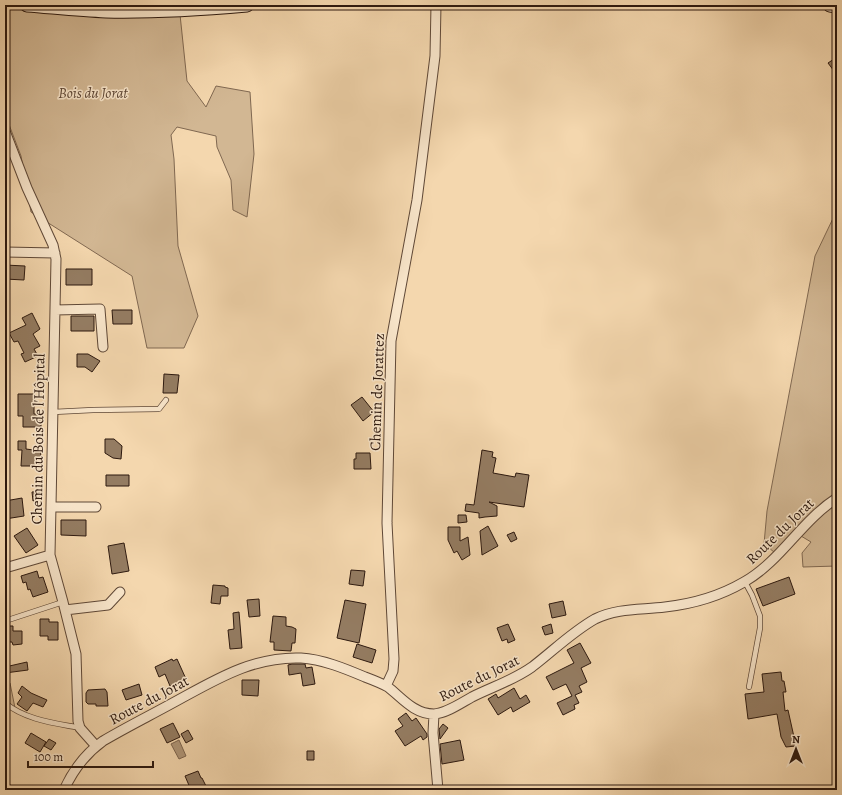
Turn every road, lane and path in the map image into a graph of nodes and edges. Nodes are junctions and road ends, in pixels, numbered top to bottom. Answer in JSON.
{"nodes":[{"id":1,"x":27,"y":5,"type":"edge"},
{"id":2,"x":248,"y":5,"type":"edge"},
{"id":3,"x":436,"y":5,"type":"edge"},
{"id":4,"x":830,"y":5,"type":"edge"},
{"id":5,"x":837,"y":6,"type":"edge"},
{"id":6,"x":5,"y":132,"type":"edge"},
{"id":7,"x":5,"y":252,"type":"edge"},
{"id":8,"x":55,"y":254,"type":"junction"},
{"id":9,"x":55,"y":310,"type":"junction"},
{"id":10,"x":103,"y":347,"type":"dead end"},
{"id":11,"x":166,"y":400,"type":"dead end"},
{"id":12,"x":53,"y":412,"type":"junction"},
{"id":13,"x":837,"y":498,"type":"edge"},
{"id":14,"x":50,"y":507,"type":"junction"},
{"id":15,"x":96,"y":507,"type":"dead end"},
{"id":16,"x":50,"y":555,"type":"junction"},
{"id":17,"x":5,"y":568,"type":"edge"},
{"id":18,"x":745,"y":582,"type":"junction"},
{"id":19,"x":120,"y":592,"type":"dead end"},
{"id":20,"x":64,"y":606,"type":"junction"},
{"id":21,"x":5,"y":620,"type":"edge"},
{"id":22,"x":386,"y":686,"type":"junction"},
{"id":23,"x":749,"y":687,"type":"dead end"},
{"id":24,"x":5,"y":703,"type":"edge"},
{"id":25,"x":434,"y":714,"type":"junction"},
{"id":26,"x":80,"y":728,"type":"junction"},
{"id":27,"x":96,"y":746,"type":"junction"},
{"id":28,"x":5,"y":786,"type":"edge"},
{"id":29,"x":7,"y":790,"type":"edge"},
{"id":30,"x":64,"y":790,"type":"edge"},
{"id":31,"x":438,"y":790,"type":"edge"}],
"edges":[{"from":1,"to":2,"type":"main road"},
{"from":3,"to":22,"type":"street","name":"Chemin de Jorattez"},
{"from":4,"to":5,"type":"main road"},
{"from":6,"to":8,"type":"street","name":"Chemin du Bois de l'Hôpital"},
{"from":7,"to":8,"type":"street"},
{"from":8,"to":9,"type":"street","name":"Chemin du Bois de l'Hôpital"},
{"from":9,"to":10,"type":"street"},
{"from":9,"to":12,"type":"street","name":"Chemin du Bois de l'Hôpital"},
{"from":11,"to":12,"type":"lane"},
{"from":12,"to":14,"type":"street","name":"Chemin du Bois de l'Hôpital"},
{"from":13,"to":18,"type":"street","name":"Route du Jorat"},
{"from":14,"to":15,"type":"street"},
{"from":14,"to":16,"type":"street","name":"Chemin du Bois de l'Hôpital"},
{"from":16,"to":17,"type":"street"},
{"from":16,"to":20,"type":"street","name":"Chemin du Bois de l'Hôpital"},
{"from":18,"to":23,"type":"lane"},
{"from":18,"to":25,"type":"street","name":"Route du Jorat"},
{"from":19,"to":20,"type":"street"},
{"from":20,"to":21,"type":"lane"},
{"from":20,"to":26,"type":"street","name":"Chemin du Bois de l'Hôpital"},
{"from":22,"to":25,"type":"street","name":"Route du Jorat"},
{"from":22,"to":27,"type":"street","name":"Route du Jorat"},
{"from":24,"to":26,"type":"lane"},
{"from":25,"to":31,"type":"street"},
{"from":26,"to":27,"type":"street"},
{"from":27,"to":30,"type":"street","name":"Route du Jorat"},
{"from":28,"to":29,"type":"street"}]}
